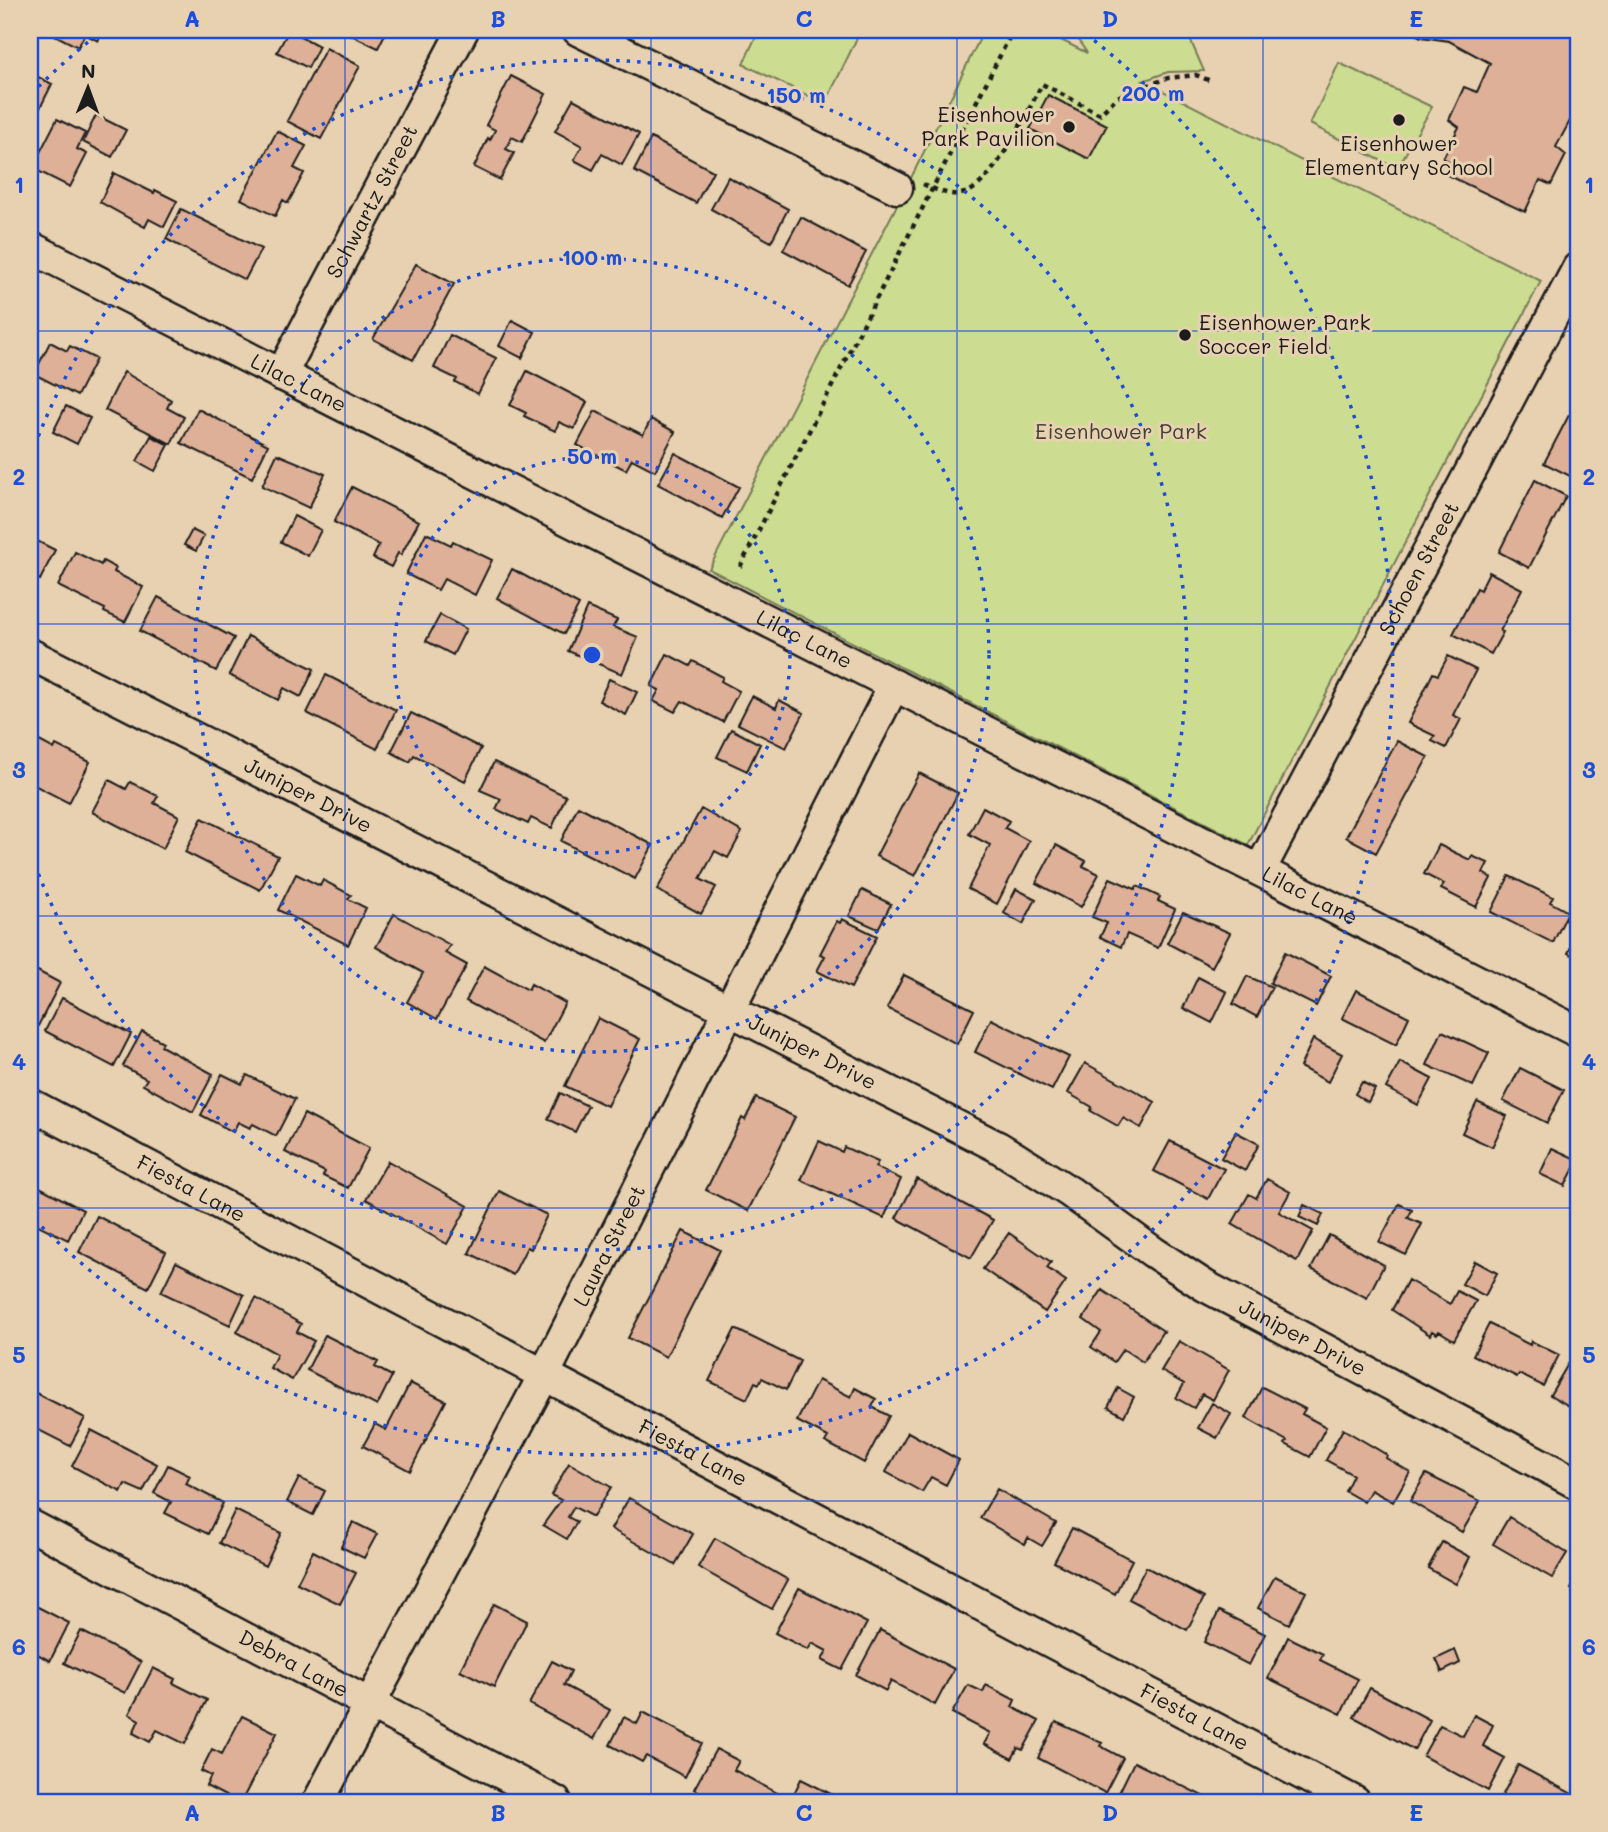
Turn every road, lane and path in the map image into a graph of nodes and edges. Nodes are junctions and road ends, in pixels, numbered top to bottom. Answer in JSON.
{"nodes":[{"id":1,"x":463,"y":30,"type":"edge"},
{"id":2,"x":578,"y":30,"type":"edge"},
{"id":3,"x":1013,"y":30,"type":"edge"},
{"id":4,"x":1213,"y":82,"type":"dead end"},
{"id":5,"x":897,"y":188,"type":"joint"},
{"id":6,"x":932,"y":188,"type":"junction"},
{"id":7,"x":30,"y":247,"type":"edge"},
{"id":8,"x":1578,"y":268,"type":"edge"},
{"id":9,"x":281,"y":375,"type":"junction"},
{"id":10,"x":740,"y":568,"type":"dead end"},
{"id":11,"x":30,"y":654,"type":"edge"},
{"id":12,"x":894,"y":685,"type":"junction"},
{"id":13,"x":1260,"y":870,"type":"junction"},
{"id":14,"x":730,"y":1009,"type":"junction"},
{"id":15,"x":1578,"y":1032,"type":"edge"},
{"id":16,"x":30,"y":1104,"type":"edge"},
{"id":17,"x":544,"y":1374,"type":"junction"},
{"id":18,"x":1578,"y":1484,"type":"edge"},
{"id":19,"x":30,"y":1525,"type":"edge"},
{"id":20,"x":370,"y":1704,"type":"junction"},
{"id":21,"x":318,"y":1802,"type":"edge"},
{"id":22,"x":555,"y":1802,"type":"edge"},
{"id":23,"x":1355,"y":1802,"type":"edge"}],
"edges":[{"from":1,"to":9,"type":"street","name":"Schwartz Street"},
{"from":2,"to":5,"type":"street"},
{"from":3,"to":6,"type":"path"},
{"from":4,"to":6,"type":"path"},
{"from":5,"to":6,"type":"path"},
{"from":6,"to":10,"type":"path"},
{"from":7,"to":9,"type":"street","name":"Lilac Lane"},
{"from":8,"to":13,"type":"street","name":"Schoen Street"},
{"from":9,"to":12,"type":"street","name":"Lilac Lane"},
{"from":11,"to":14,"type":"street","name":"Juniper Drive"},
{"from":12,"to":13,"type":"street","name":"Lilac Lane"},
{"from":12,"to":14,"type":"street","name":"Laura Street"},
{"from":13,"to":15,"type":"street","name":"Lilac Lane"},
{"from":14,"to":17,"type":"street","name":"Laura Street"},
{"from":14,"to":18,"type":"street","name":"Juniper Drive"},
{"from":16,"to":17,"type":"street","name":"Fiesta Lane"},
{"from":17,"to":20,"type":"street","name":"Laura Street"},
{"from":17,"to":23,"type":"street","name":"Fiesta Lane"},
{"from":19,"to":20,"type":"street","name":"Debra Lane"},
{"from":20,"to":21,"type":"street","name":"Laura Street"},
{"from":20,"to":22,"type":"street","name":"Debra Lane"}]}
